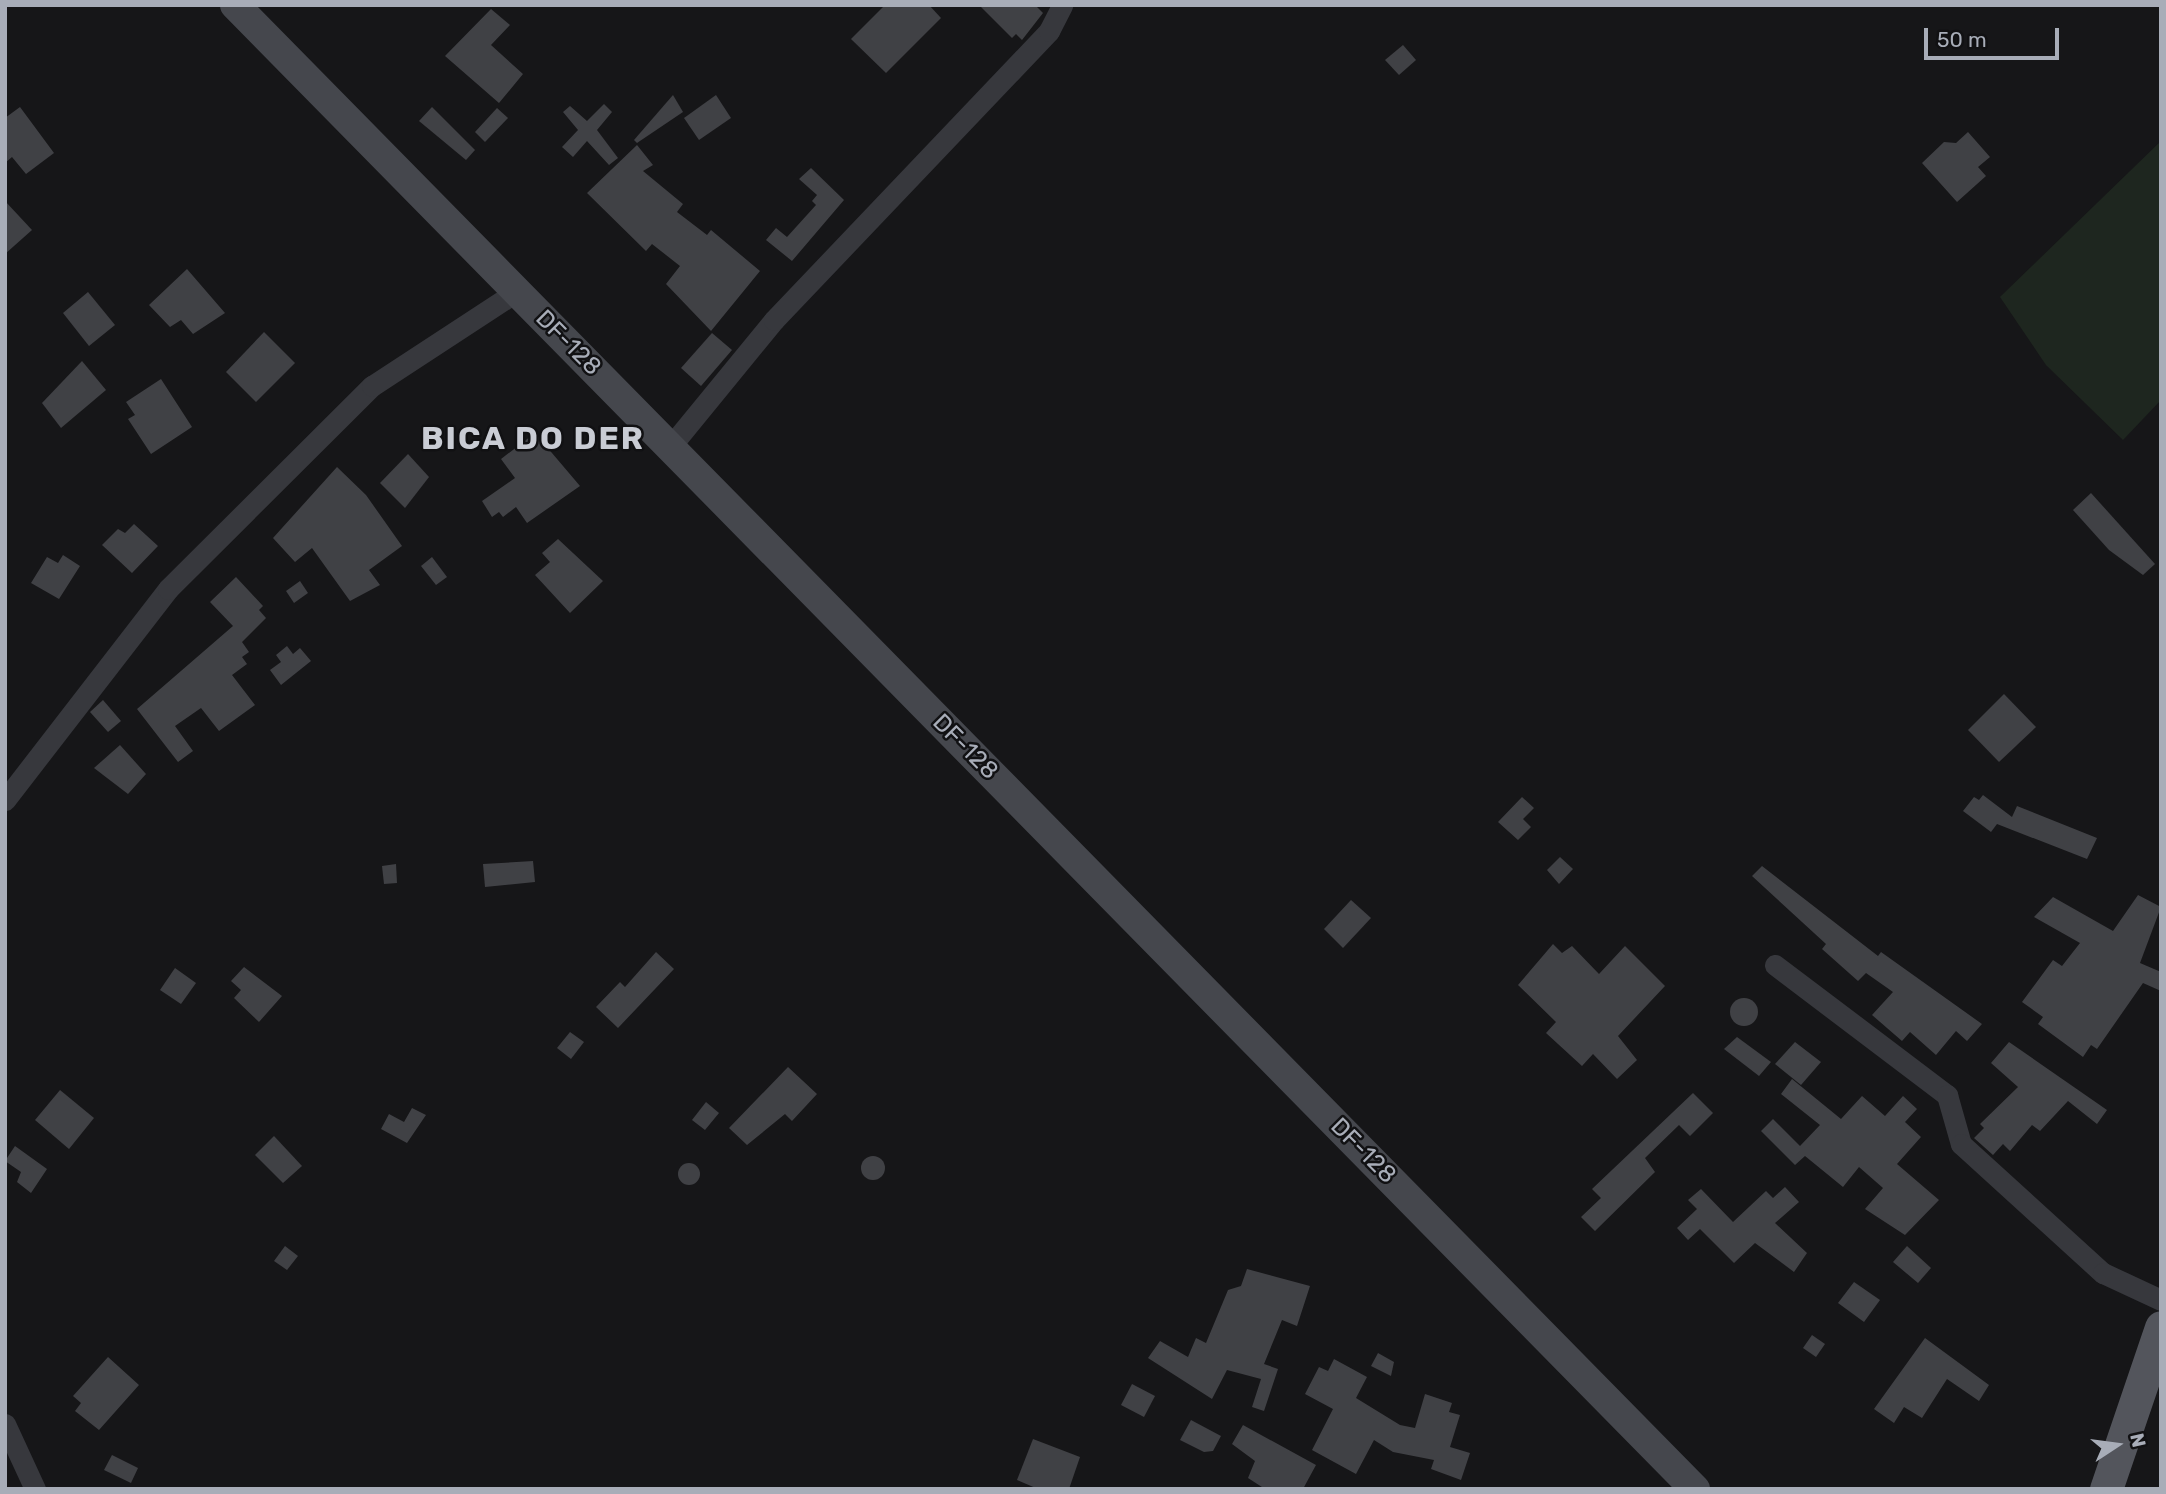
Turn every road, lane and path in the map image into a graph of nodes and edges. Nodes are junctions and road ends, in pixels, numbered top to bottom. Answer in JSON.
{"nodes":[{"id":1,"x":235,"y":5,"type":"edge"},
{"id":2,"x":1062,"y":5,"type":"edge"},
{"id":3,"x":517,"y":291,"type":"junction"},
{"id":4,"x":670,"y":447,"type":"junction"},
{"id":5,"x":5,"y":800,"type":"edge"},
{"id":6,"x":1774,"y":965,"type":"dead end"},
{"id":7,"x":2161,"y":1300,"type":"edge"},
{"id":8,"x":2161,"y":1327,"type":"edge"},
{"id":9,"x":5,"y":1424,"type":"edge"},
{"id":10,"x":35,"y":1489,"type":"edge"},
{"id":11,"x":1695,"y":1489,"type":"edge"},
{"id":12,"x":2106,"y":1489,"type":"edge"}],
"edges":[{"from":1,"to":3,"type":"street","name":"DF-128","number":"DF-128"},
{"from":2,"to":4,"type":"street"},
{"from":3,"to":4,"type":"street","name":"DF-128","number":"DF-128"},
{"from":3,"to":5,"type":"street"},
{"from":4,"to":11,"type":"street","name":"DF-128","number":"DF-128"},
{"from":6,"to":7,"type":"street"},
{"from":8,"to":12,"type":"main road"},
{"from":9,"to":10,"type":"street"}]}
